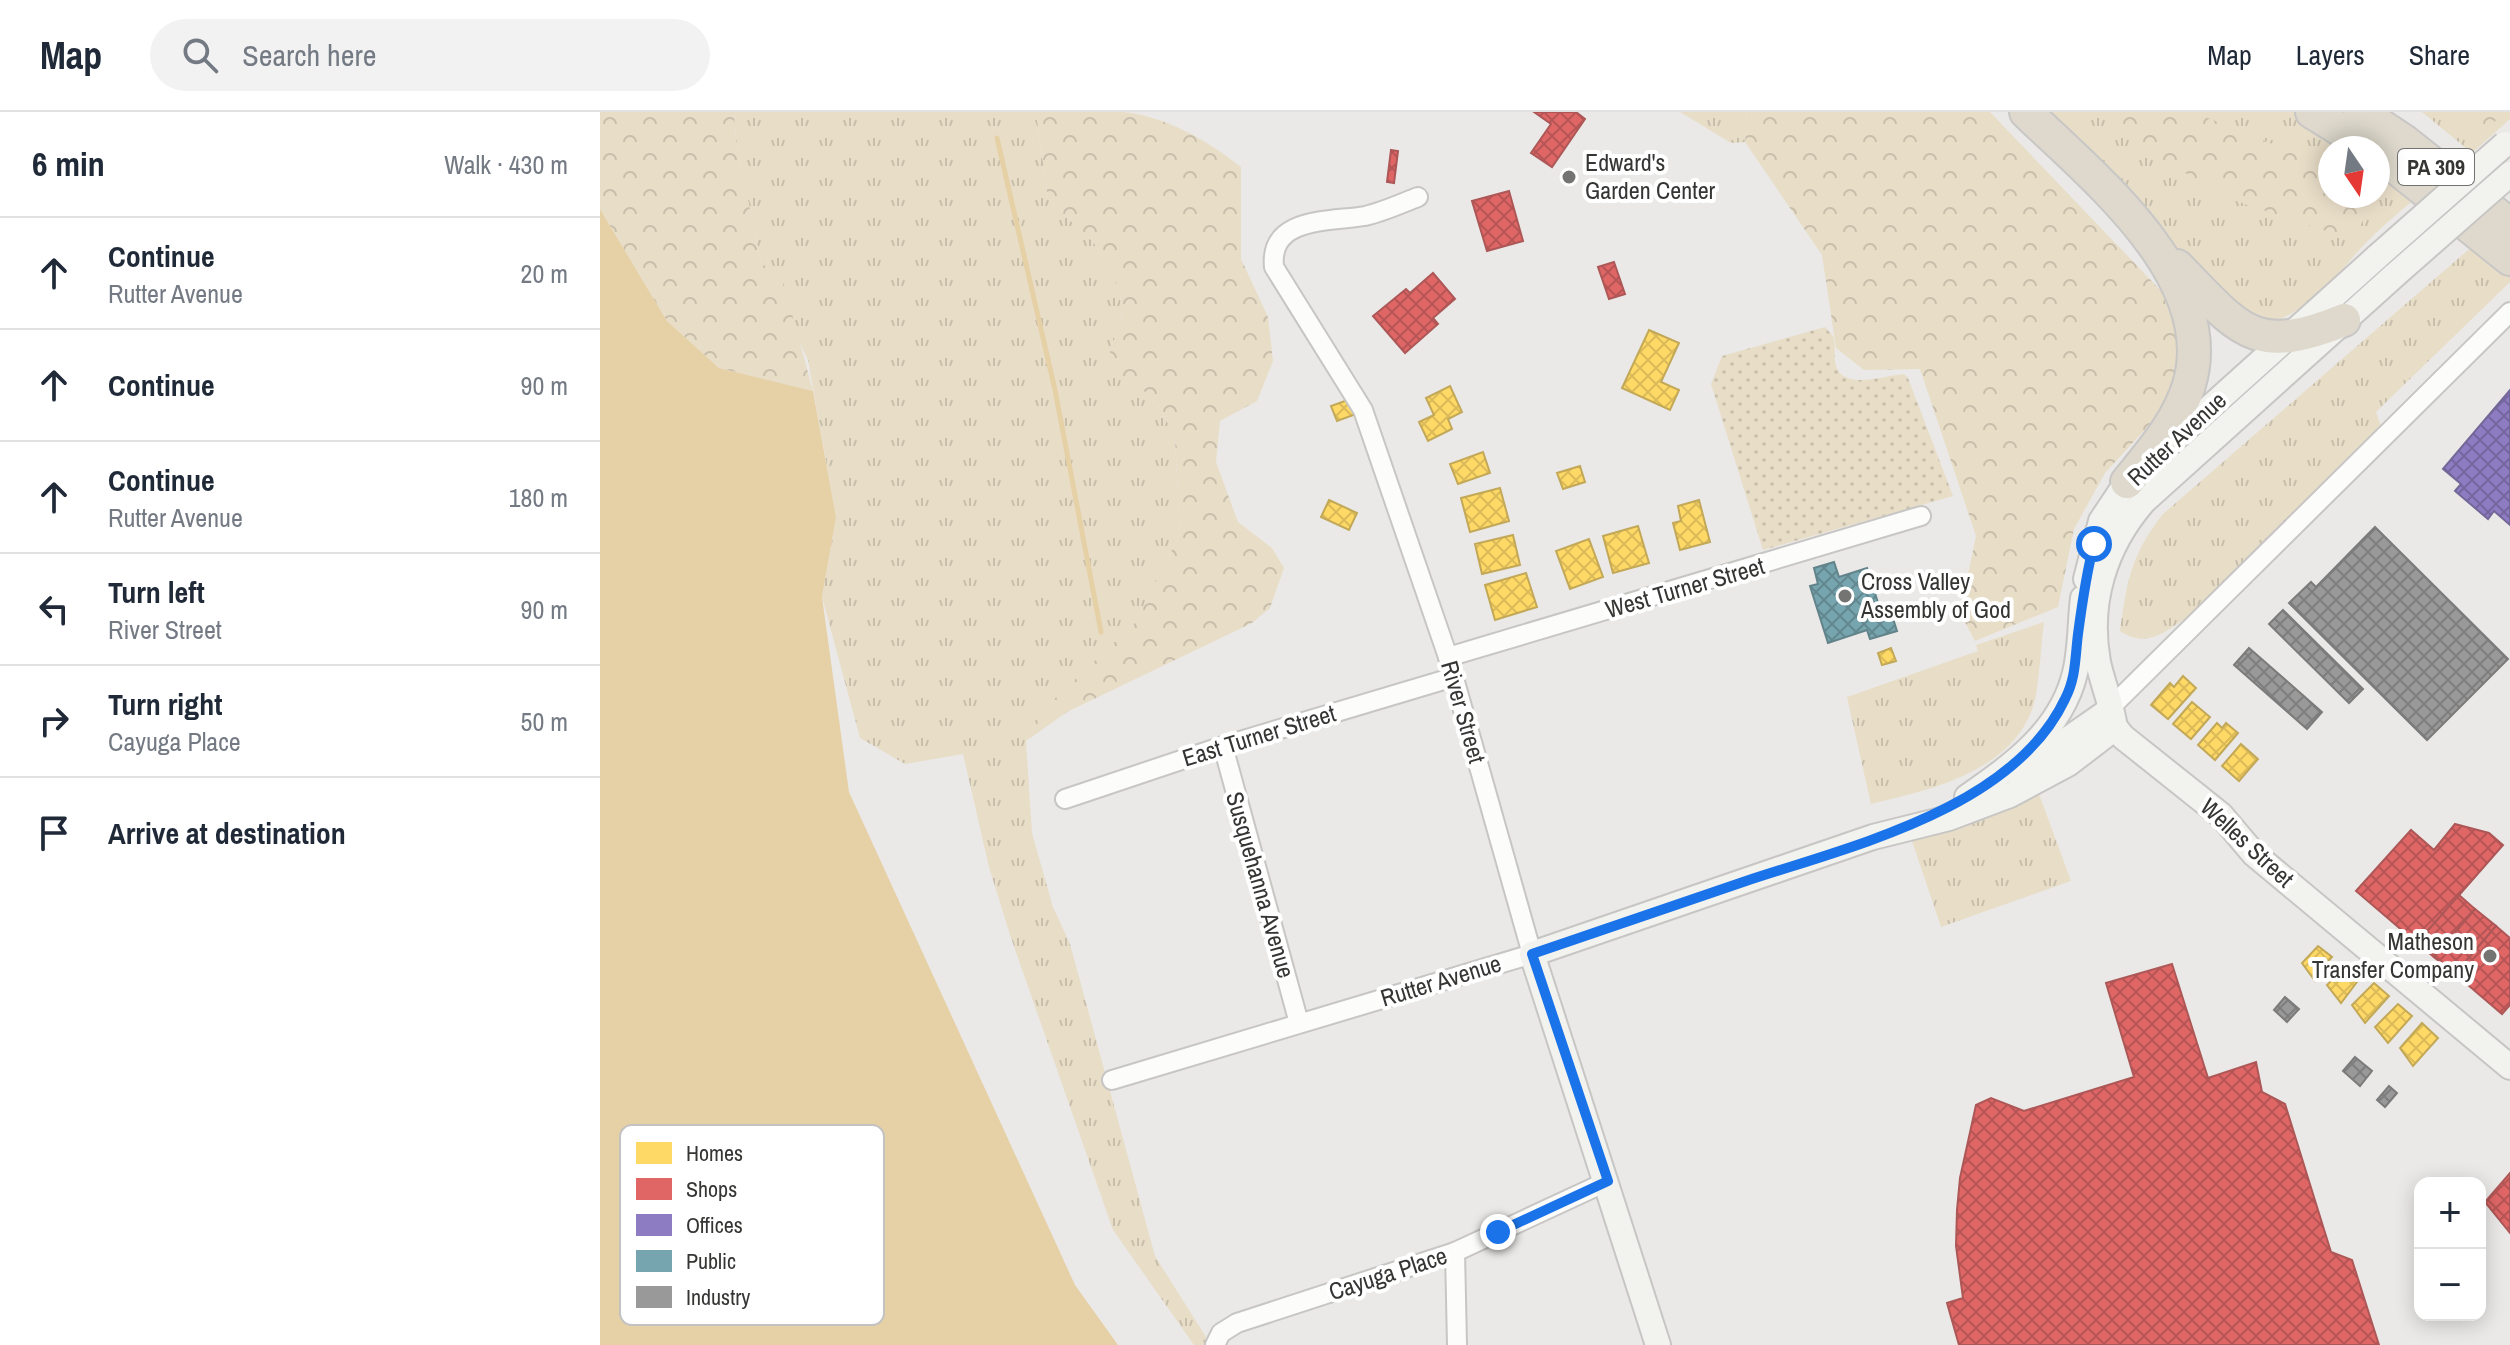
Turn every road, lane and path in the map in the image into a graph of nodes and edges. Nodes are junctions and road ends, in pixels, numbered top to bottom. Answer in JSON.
{"nodes":[{"id":1,"x":2026,"y":112,"type":"edge"},
{"id":2,"x":2312,"y":112,"type":"edge"},
{"id":3,"x":2360,"y":112,"type":"edge"},
{"id":4,"x":2351,"y":136,"type":"edge"},
{"id":5,"x":2508,"y":142,"type":"edge"},
{"id":6,"x":2390,"y":163,"type":"edge"},
{"id":7,"x":2510,"y":174,"type":"edge"},
{"id":8,"x":1418,"y":197,"type":"dead end"},
{"id":9,"x":2510,"y":225,"type":"edge"},
{"id":10,"x":2155,"y":244,"type":"junction"},
{"id":11,"x":2510,"y":259,"type":"edge"},
{"id":12,"x":2510,"y":312,"type":"edge"},
{"id":13,"x":2344,"y":320,"type":"junction"},
{"id":14,"x":2290,"y":337,"type":"junction"},
{"id":15,"x":2127,"y":482,"type":"junction"},
{"id":16,"x":1921,"y":516,"type":"dead end"},
{"id":17,"x":2084,"y":596,"type":"junction"},
{"id":18,"x":1448,"y":657,"type":"junction"},
{"id":19,"x":1454,"y":677,"type":"junction"},
{"id":20,"x":2116,"y":722,"type":"junction"},
{"id":21,"x":1223,"y":746,"type":"junction"},
{"id":22,"x":1967,"y":797,"type":"junction"},
{"id":23,"x":1065,"y":799,"type":"dead end"},
{"id":24,"x":1903,"y":828,"type":"junction"},
{"id":25,"x":1532,"y":954,"type":"junction"},
{"id":26,"x":1299,"y":1023,"type":"junction"},
{"id":27,"x":2510,"y":1067,"type":"edge"},
{"id":28,"x":1112,"y":1080,"type":"dead end"},
{"id":29,"x":1608,"y":1181,"type":"junction"},
{"id":30,"x":1455,"y":1252,"type":"junction"},
{"id":31,"x":1215,"y":1345,"type":"edge"},
{"id":32,"x":1457,"y":1345,"type":"edge"},
{"id":33,"x":1658,"y":1345,"type":"edge"}],
"edges":[{"from":1,"to":10,"type":"highway"},
{"from":2,"to":4,"type":"highway","number":"PA 309"},
{"from":3,"to":9,"type":"highway","number":"PA 309"},
{"from":5,"to":14,"type":"main road","name":"Rutter Avenue","bridge":true},
{"from":6,"to":11,"type":"highway","number":"PA 309"},
{"from":7,"to":13,"type":"main road","name":"Rutter Avenue","bridge":true},
{"from":8,"to":18,"type":"street","name":"River Street"},
{"from":10,"to":14,"type":"highway"},
{"from":10,"to":15,"type":"highway"},
{"from":12,"to":20,"type":"street","name":"Rutter Avenue"},
{"from":13,"to":14,"type":"highway"},
{"from":13,"to":20,"type":"main road","name":"Rutter Avenue"},
{"from":14,"to":15,"type":"main road","name":"Rutter Avenue"},
{"from":15,"to":17,"type":"main road","name":"Rutter Avenue"},
{"from":16,"to":18,"type":"street","name":"West Turner Street"},
{"from":17,"to":20,"type":"main road","name":"Rutter Avenue"},
{"from":17,"to":22,"type":"main road"},
{"from":18,"to":19,"type":"street","name":"River Street"},
{"from":19,"to":21,"type":"street","name":"East Turner Street"},
{"from":19,"to":25,"type":"street","name":"River Street"},
{"from":20,"to":22,"type":"main road","name":"Rutter Avenue"},
{"from":20,"to":24,"type":"main road","name":"Rutter Avenue"},
{"from":20,"to":27,"type":"main road","name":"Welles Street"},
{"from":21,"to":23,"type":"street","name":"East Turner Street"},
{"from":21,"to":26,"type":"street","name":"Susquehanna Avenue"},
{"from":22,"to":24,"type":"main road","name":"Rutter Avenue"},
{"from":24,"to":25,"type":"main road","name":"Rutter Avenue"},
{"from":25,"to":26,"type":"street","name":"Rutter Avenue"},
{"from":25,"to":29,"type":"main road","name":"River Street"},
{"from":26,"to":28,"type":"street","name":"Rutter Avenue"},
{"from":29,"to":30,"type":"street","name":"Cayuga Place"},
{"from":29,"to":33,"type":"main road","name":"River Street"},
{"from":30,"to":31,"type":"street","name":"Cayuga Place"},
{"from":30,"to":32,"type":"street"}]}
